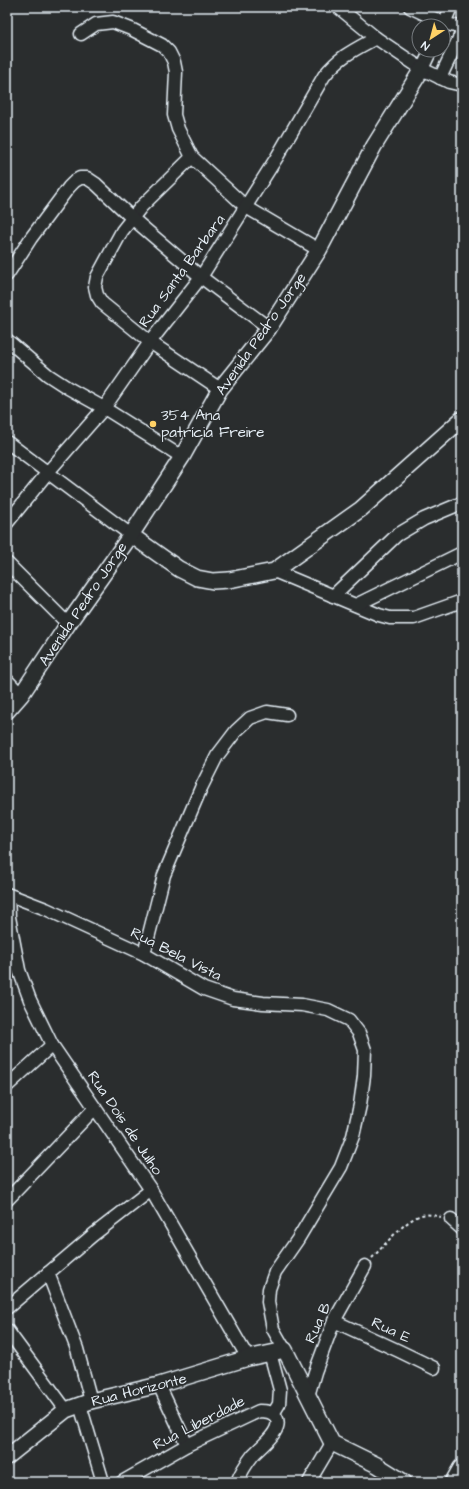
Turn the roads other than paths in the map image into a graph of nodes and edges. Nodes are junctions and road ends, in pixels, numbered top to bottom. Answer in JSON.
{"nodes":[{"id":1,"x":338,"y":7,"type":"edge"},
{"id":2,"x":410,"y":7,"type":"edge"},
{"id":3,"x":451,"y":7,"type":"edge"},
{"id":4,"x":432,"y":18,"type":"edge"},
{"id":5,"x":446,"y":18,"type":"edge"},
{"id":6,"x":451,"y":26,"type":"edge"},
{"id":7,"x":462,"y":28,"type":"edge"},
{"id":8,"x":462,"y":32,"type":"edge"},
{"id":9,"x":81,"y":34,"type":"dead end"},
{"id":10,"x":376,"y":38,"type":"junction"},
{"id":11,"x":427,"y":58,"type":"edge"},
{"id":12,"x":422,"y":69,"type":"junction"},
{"id":13,"x":440,"y":78,"type":"junction"},
{"id":14,"x":461,"y":84,"type":"edge"},
{"id":15,"x":192,"y":157,"type":"junction"},
{"id":16,"x":246,"y":207,"type":"junction"},
{"id":17,"x":132,"y":218,"type":"junction"},
{"id":18,"x":319,"y":250,"type":"junction"},
{"id":19,"x":7,"y":275,"type":"edge"},
{"id":20,"x":200,"y":278,"type":"junction"},
{"id":21,"x":268,"y":328,"type":"junction"},
{"id":22,"x":7,"y":340,"type":"edge"},
{"id":23,"x":150,"y":342,"type":"junction"},
{"id":24,"x":220,"y":389,"type":"junction"},
{"id":25,"x":104,"y":408,"type":"junction"},
{"id":26,"x":462,"y":419,"type":"edge"},
{"id":27,"x":7,"y":442,"type":"edge"},
{"id":28,"x":182,"y":457,"type":"junction"},
{"id":29,"x":48,"y":472,"type":"junction"},
{"id":30,"x":462,"y":503,"type":"edge"},
{"id":31,"x":7,"y":523,"type":"edge"},
{"id":32,"x":131,"y":535,"type":"junction"},
{"id":33,"x":462,"y":553,"type":"edge"},
{"id":34,"x":7,"y":563,"type":"edge"},
{"id":35,"x":274,"y":572,"type":"junction"},
{"id":36,"x":333,"y":596,"type":"junction"},
{"id":37,"x":462,"y":600,"type":"edge"},
{"id":38,"x":356,"y":605,"type":"junction"},
{"id":39,"x":68,"y":624,"type":"junction"},
{"id":40,"x":7,"y":680,"type":"edge"},
{"id":41,"x":22,"y":695,"type":"junction"},
{"id":42,"x":7,"y":711,"type":"edge"},
{"id":43,"x":287,"y":715,"type":"dead end"},
{"id":44,"x":8,"y":895,"type":"edge"},
{"id":45,"x":144,"y":954,"type":"junction"},
{"id":46,"x":52,"y":1045,"type":"junction"},
{"id":47,"x":7,"y":1086,"type":"edge"},
{"id":48,"x":95,"y":1108,"type":"junction"},
{"id":49,"x":151,"y":1190,"type":"junction"},
{"id":50,"x":7,"y":1200,"type":"edge"},
{"id":51,"x":451,"y":1219,"type":"road end"},
{"id":52,"x":462,"y":1229,"type":"edge"},
{"id":53,"x":365,"y":1266,"type":"road end"},
{"id":54,"x":48,"y":1273,"type":"junction"},
{"id":55,"x":7,"y":1308,"type":"edge"},
{"id":56,"x":334,"y":1322,"type":"junction"},
{"id":57,"x":7,"y":1330,"type":"edge"},
{"id":58,"x":285,"y":1350,"type":"junction"},
{"id":59,"x":270,"y":1353,"type":"junction"},
{"id":60,"x":248,"y":1358,"type":"junction"},
{"id":61,"x":434,"y":1368,"type":"dead end"},
{"id":62,"x":159,"y":1385,"type":"junction"},
{"id":63,"x":308,"y":1396,"type":"junction"},
{"id":64,"x":86,"y":1403,"type":"junction"},
{"id":65,"x":66,"y":1410,"type":"junction"},
{"id":66,"x":273,"y":1414,"type":"junction"},
{"id":67,"x":332,"y":1443,"type":"junction"},
{"id":68,"x":187,"y":1445,"type":"junction"},
{"id":69,"x":7,"y":1457,"type":"edge"},
{"id":70,"x":462,"y":1468,"type":"edge"},
{"id":71,"x":103,"y":1482,"type":"edge"},
{"id":72,"x":122,"y":1482,"type":"edge"},
{"id":73,"x":237,"y":1482,"type":"edge"},
{"id":74,"x":309,"y":1482,"type":"edge"},
{"id":75,"x":404,"y":1482,"type":"edge"},
{"id":76,"x":454,"y":1482,"type":"edge"}],
"edges":[{"from":1,"to":10,"type":"street"},
{"from":2,"to":4,"type":"street"},
{"from":3,"to":5,"type":"street"},
{"from":6,"to":7,"type":"street"},
{"from":8,"to":13,"type":"street"},
{"from":9,"to":15,"type":"street"},
{"from":10,"to":12,"type":"street"},
{"from":10,"to":16,"type":"street","name":"Rua Santa Barbara"},
{"from":11,"to":12,"type":"street"},
{"from":12,"to":13,"type":"street"},
{"from":12,"to":18,"type":"street","name":"Avenida Pedro Jorge"},
{"from":13,"to":14,"type":"street"},
{"from":15,"to":16,"type":"street"},
{"from":15,"to":17,"type":"street"},
{"from":16,"to":18,"type":"street"},
{"from":16,"to":20,"type":"street","name":"Rua Santa Barbara"},
{"from":17,"to":19,"type":"street"},
{"from":17,"to":20,"type":"street"},
{"from":17,"to":23,"type":"street"},
{"from":18,"to":21,"type":"street","name":"Avenida Pedro Jorge"},
{"from":20,"to":21,"type":"street"},
{"from":20,"to":23,"type":"street","name":"Rua Santa Barbara"},
{"from":21,"to":24,"type":"street","name":"Avenida Pedro Jorge"},
{"from":22,"to":25,"type":"street"},
{"from":23,"to":24,"type":"street"},
{"from":23,"to":25,"type":"street","name":"Rua Santa Barbara"},
{"from":24,"to":28,"type":"street","name":"Avenida Pedro Jorge"},
{"from":25,"to":28,"type":"street"},
{"from":25,"to":29,"type":"street","name":"Rua Santa Barbara"},
{"from":26,"to":35,"type":"street"},
{"from":27,"to":29,"type":"street"},
{"from":28,"to":32,"type":"street","name":"Avenida Pedro Jorge"},
{"from":29,"to":31,"type":"street","name":"Rua Santa Barbara"},
{"from":29,"to":32,"type":"street"},
{"from":30,"to":36,"type":"street"},
{"from":32,"to":35,"type":"street"},
{"from":32,"to":39,"type":"street","name":"Avenida Pedro Jorge"},
{"from":33,"to":38,"type":"street"},
{"from":34,"to":39,"type":"street"},
{"from":35,"to":36,"type":"street"},
{"from":36,"to":38,"type":"street"},
{"from":37,"to":38,"type":"street"},
{"from":39,"to":41,"type":"street","name":"Avenida Pedro Jorge"},
{"from":40,"to":41,"type":"street"},
{"from":41,"to":42,"type":"street","name":"Avenida Pedro Jorge"},
{"from":43,"to":45,"type":"street"},
{"from":44,"to":45,"type":"street","name":"Rua Bela Vista"},
{"from":44,"to":46,"type":"street","name":"Rua Dois de Julho"},
{"from":45,"to":58,"type":"street","name":"Rua Bela Vista"},
{"from":46,"to":47,"type":"street"},
{"from":46,"to":48,"type":"street","name":"Rua Dois de Julho"},
{"from":48,"to":49,"type":"street","name":"Rua Dois de Julho"},
{"from":48,"to":50,"type":"street"},
{"from":49,"to":54,"type":"street"},
{"from":49,"to":60,"type":"street","name":"Rua Dois de Julho"},
{"from":51,"to":52,"type":"street"},
{"from":53,"to":56,"type":"street","name":"Rua B"},
{"from":54,"to":55,"type":"street"},
{"from":54,"to":64,"type":"street"},
{"from":56,"to":61,"type":"street","name":"Rua E"},
{"from":56,"to":63,"type":"street","name":"Rua B"},
{"from":57,"to":65,"type":"street"},
{"from":58,"to":59,"type":"street","name":"Rua Horizonte"},
{"from":58,"to":63,"type":"street"},
{"from":59,"to":60,"type":"street","name":"Rua Horizonte"},
{"from":59,"to":66,"type":"street"},
{"from":60,"to":62,"type":"street","name":"Rua Horizonte"},
{"from":62,"to":64,"type":"street","name":"Rua Horizonte"},
{"from":62,"to":68,"type":"street"},
{"from":63,"to":67,"type":"street"},
{"from":64,"to":65,"type":"street","name":"Rua Horizonte"},
{"from":64,"to":71,"type":"street"},
{"from":65,"to":69,"type":"street","name":"Rua Horizonte"},
{"from":66,"to":68,"type":"street","name":"Rua Liberdade"},
{"from":66,"to":73,"type":"street"},
{"from":67,"to":74,"type":"street"},
{"from":67,"to":75,"type":"street"},
{"from":68,"to":72,"type":"street","name":"Rua Liberdade"},
{"from":70,"to":76,"type":"main road"}]}
